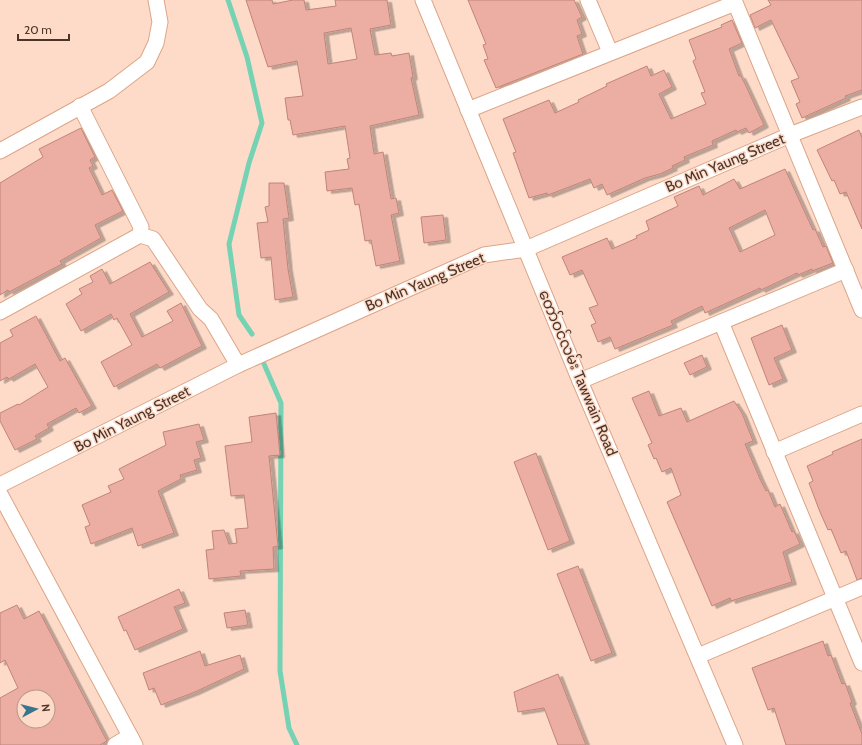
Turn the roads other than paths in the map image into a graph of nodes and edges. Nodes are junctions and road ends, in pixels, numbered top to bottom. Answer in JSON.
{"nodes":[{"id":1,"x":156,"y":0,"type":"edge"},
{"id":2,"x":423,"y":0,"type":"edge"},
{"id":3,"x":588,"y":0,"type":"edge"},
{"id":4,"x":734,"y":1,"type":"edge"},
{"id":5,"x":610,"y":52,"type":"junction"},
{"id":6,"x":80,"y":106,"type":"junction"},
{"id":7,"x":862,"y":107,"type":"edge"},
{"id":8,"x":468,"y":110,"type":"junction"},
{"id":9,"x":790,"y":135,"type":"junction"},
{"id":10,"x":0,"y":150,"type":"edge"},
{"id":11,"x":140,"y":235,"type":"junction"},
{"id":12,"x":526,"y":249,"type":"junction"},
{"id":13,"x":846,"y":270,"type":"junction"},
{"id":14,"x":862,"y":310,"type":"edge"},
{"id":15,"x":0,"y":312,"type":"edge"},
{"id":16,"x":721,"y":322,"type":"junction"},
{"id":17,"x":238,"y":365,"type":"junction"},
{"id":18,"x":580,"y":381,"type":"junction"},
{"id":19,"x":862,"y":414,"type":"edge"},
{"id":20,"x":774,"y":452,"type":"junction"},
{"id":21,"x":0,"y":485,"type":"edge"},
{"id":22,"x":0,"y":494,"type":"edge"},
{"id":23,"x":862,"y":587,"type":"edge"},
{"id":24,"x":836,"y":598,"type":"junction"},
{"id":25,"x":698,"y":656,"type":"junction"},
{"id":26,"x":862,"y":663,"type":"edge"},
{"id":27,"x":132,"y":741,"type":"edge"},
{"id":28,"x":115,"y":745,"type":"edge"},
{"id":29,"x":735,"y":745,"type":"edge"}],
"edges":[{"from":1,"to":6,"type":"street"},
{"from":2,"to":8,"type":"street","name":"တော်ဝင်လမ်း Tawwain Road"},
{"from":3,"to":5,"type":"street"},
{"from":4,"to":5,"type":"street"},
{"from":4,"to":9,"type":"street"},
{"from":5,"to":8,"type":"street"},
{"from":6,"to":10,"type":"street"},
{"from":6,"to":11,"type":"street"},
{"from":7,"to":9,"type":"street","name":"Bo Min Yaung Street"},
{"from":8,"to":12,"type":"street","name":"တော်ဝင်လမ်း Tawwain Road"},
{"from":9,"to":12,"type":"street","name":"Bo Min Yaung Street"},
{"from":9,"to":13,"type":"street"},
{"from":11,"to":15,"type":"street"},
{"from":11,"to":17,"type":"street"},
{"from":12,"to":17,"type":"street","name":"Bo Min Yaung Street"},
{"from":12,"to":18,"type":"street","name":"တော်ဝင်လမ်း Tawwain Road"},
{"from":13,"to":14,"type":"street"},
{"from":13,"to":16,"type":"street"},
{"from":16,"to":18,"type":"street"},
{"from":16,"to":20,"type":"street"},
{"from":17,"to":21,"type":"street","name":"Bo Min Yaung Street"},
{"from":18,"to":25,"type":"street","name":"တော်ဝင်လမ်း Tawwain Road"},
{"from":19,"to":20,"type":"street"},
{"from":20,"to":24,"type":"street"},
{"from":22,"to":27,"type":"street"},
{"from":23,"to":24,"type":"street"},
{"from":24,"to":25,"type":"street"},
{"from":24,"to":26,"type":"street"},
{"from":25,"to":29,"type":"street","name":"တော်ဝင်လမ်း Tawwain Road"},
{"from":27,"to":28,"type":"street"}]}
